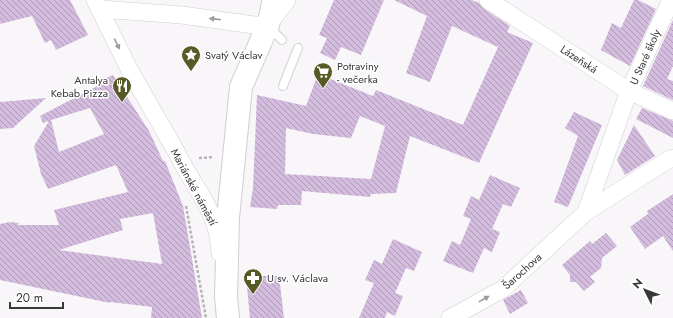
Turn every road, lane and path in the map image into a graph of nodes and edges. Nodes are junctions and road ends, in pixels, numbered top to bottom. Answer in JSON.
{"nodes":[{"id":1,"x":488,"y":0,"type":"edge"},
{"id":2,"x":671,"y":0,"type":"edge"},
{"id":3,"x":97,"y":4,"type":"edge"},
{"id":4,"x":277,"y":14,"type":"edge"},
{"id":5,"x":298,"y":48,"type":"dead end"},
{"id":6,"x":283,"y":86,"type":"dead end"},
{"id":7,"x":629,"y":91,"type":"junction"},
{"id":8,"x":673,"y":111,"type":"edge"},
{"id":9,"x":673,"y":158,"type":"edge"},
{"id":10,"x":186,"y":203,"type":"dead end"},
{"id":11,"x":586,"y":212,"type":"junction"},
{"id":12,"x":226,"y":297,"type":"junction"},
{"id":13,"x":206,"y":318,"type":"edge"},
{"id":14,"x":228,"y":318,"type":"edge"},
{"id":15,"x":450,"y":318,"type":"edge"}],
"edges":[{"from":1,"to":7,"type":"street","name":"Lázeňská"},
{"from":2,"to":7,"type":"street","name":"U Staré školy"},
{"from":4,"to":3,"type":"street","name":"Mariánské náměstí","one_way":true},
{"from":3,"to":12,"type":"street","name":"Mariánské náměstí","one_way":true},
{"from":4,"to":12,"type":"main road","name":"Mariánské náměstí"},
{"from":5,"to":6,"type":"lane"},
{"from":7,"to":8,"type":"street","name":"Lázeňská"},
{"from":7,"to":11,"type":"street","name":"Šarochova"},
{"from":9,"to":11,"type":"street","name":"Šarochova"},
{"from":10,"to":13,"type":"path"},
{"from":15,"to":11,"type":"street","name":"Šarochova","one_way":true},
{"from":12,"to":14,"type":"main road"}]}
